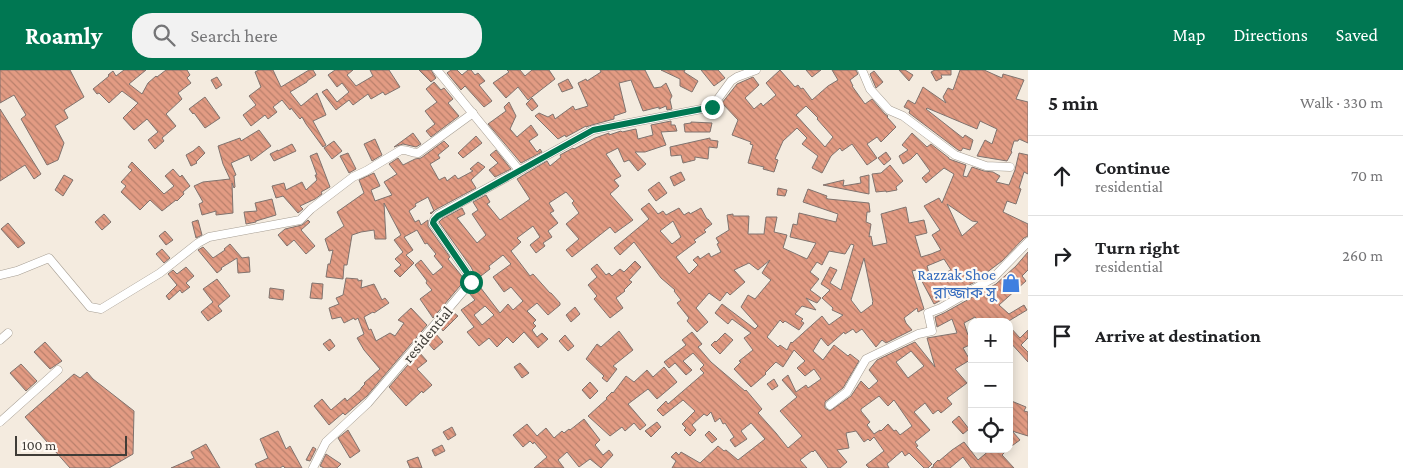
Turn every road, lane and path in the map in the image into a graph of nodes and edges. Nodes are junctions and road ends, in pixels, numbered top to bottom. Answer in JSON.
{"nodes":[{"id":1,"x":437,"y":70,"type":"edge"},
{"id":2,"x":756,"y":70,"type":"edge"},
{"id":3,"x":862,"y":70,"type":"edge"},
{"id":4,"x":473,"y":112,"type":"junction"},
{"id":5,"x":1010,"y":167,"type":"dead end"},
{"id":6,"x":519,"y":170,"type":"junction"},
{"id":7,"x":1028,"y":242,"type":"edge"},
{"id":8,"x":0,"y":275,"type":"edge"},
{"id":9,"x":8,"y":333,"type":"dead end"},
{"id":10,"x":0,"y":340,"type":"edge"},
{"id":11,"x":58,"y":370,"type":"dead end"},
{"id":12,"x":830,"y":406,"type":"dead end"},
{"id":13,"x":0,"y":422,"type":"edge"},
{"id":14,"x":313,"y":468,"type":"edge"}],
"edges":[{"from":1,"to":4,"type":"street"},
{"from":2,"to":6,"type":"street","name":"residential"},
{"from":3,"to":5,"type":"street"},
{"from":4,"to":6,"type":"street"},
{"from":4,"to":8,"type":"street"},
{"from":6,"to":14,"type":"street","name":"residential"},
{"from":7,"to":12,"type":"street"},
{"from":9,"to":10,"type":"street"},
{"from":11,"to":13,"type":"street"}]}
